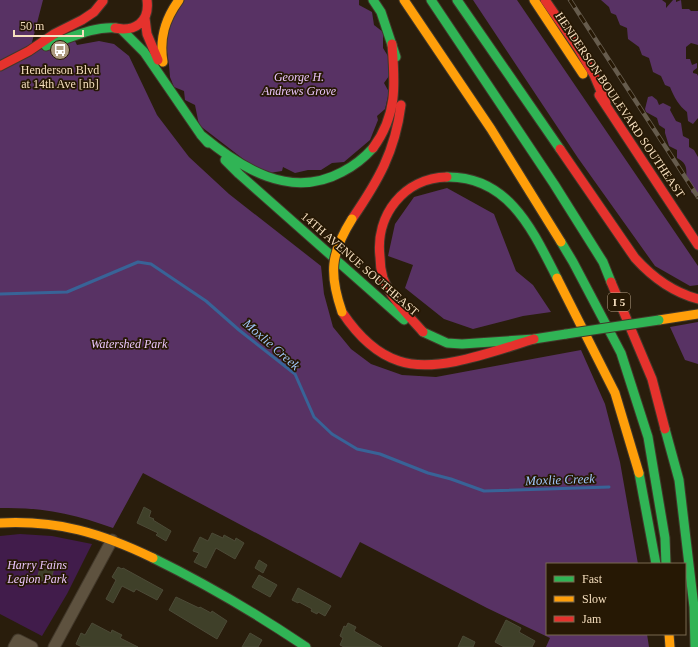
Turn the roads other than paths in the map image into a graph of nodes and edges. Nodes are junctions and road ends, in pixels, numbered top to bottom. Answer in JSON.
{"nodes":[{"id":1,"x":103,"y":0,"type":"edge"},
{"id":2,"x":146,"y":0,"type":"edge"},
{"id":3,"x":159,"y":0,"type":"edge"},
{"id":4,"x":179,"y":0,"type":"edge"},
{"id":5,"x":373,"y":0,"type":"edge"},
{"id":6,"x":404,"y":0,"type":"edge"},
{"id":7,"x":432,"y":0,"type":"edge"},
{"id":8,"x":457,"y":0,"type":"edge"},
{"id":9,"x":534,"y":0,"type":"edge"},
{"id":10,"x":545,"y":0,"type":"edge"},
{"id":11,"x":146,"y":14,"type":"junction"},
{"id":12,"x":119,"y":29,"type":"junction"},
{"id":13,"x":392,"y":44,"type":"junction"},
{"id":14,"x":29,"y":51,"type":"junction"},
{"id":15,"x":0,"y":66,"type":"edge"},
{"id":16,"x":165,"y":73,"type":"junction"},
{"id":17,"x":174,"y":95,"type":"junction"},
{"id":18,"x":606,"y":103,"type":"junction"},
{"id":19,"x":201,"y":135,"type":"junction"},
{"id":20,"x":698,"y":245,"type":"edge"},
{"id":21,"x":698,"y":299,"type":"edge"},
{"id":22,"x":698,"y":314,"type":"edge"},
{"id":23,"x":423,"y":332,"type":"junction"},
{"id":24,"x":534,"y":339,"type":"junction"},
{"id":25,"x":0,"y":523,"type":"edge"},
{"id":26,"x":112,"y":540,"type":"junction"},
{"id":27,"x":656,"y":563,"type":"edge"},
{"id":28,"x":666,"y":563,"type":"edge"},
{"id":29,"x":669,"y":635,"type":"edge"},
{"id":30,"x":14,"y":647,"type":"edge"},
{"id":31,"x":32,"y":647,"type":"edge"},
{"id":32,"x":54,"y":647,"type":"edge"},
{"id":33,"x":306,"y":647,"type":"edge"},
{"id":34,"x":670,"y":647,"type":"edge"},
{"id":35,"x":695,"y":647,"type":"edge"}],
"edges":[{"from":1,"to":12,"type":"main road","name":"14TH AVENUE SOUTHEAST"},
{"from":1,"to":14,"type":"main road"},
{"from":2,"to":11,"type":"main road","name":"14TH AVENUE SOUTHEAST"},
{"from":3,"to":11,"type":"main road"},
{"from":4,"to":16,"type":"main road"},
{"from":5,"to":13,"type":"main road"},
{"from":6,"to":28,"type":"main road","number":"I 5"},
{"from":7,"to":35,"type":"main road","number":"I 5"},
{"from":8,"to":21,"type":"main road"},
{"from":9,"to":18,"type":"main road","name":"HENDERSON BOULEVARD SOUTHEAST"},
{"from":10,"to":18,"type":"main road"},
{"from":11,"to":12,"type":"main road"},
{"from":11,"to":16,"type":"main road","name":"14TH AVENUE SOUTHEAST"},
{"from":12,"to":14,"type":"main road"},
{"from":12,"to":17,"type":"main road","name":"14TH AVENUE SOUTHEAST"},
{"from":13,"to":19,"type":"main road"},
{"from":13,"to":24,"type":"main road","bridge":true},
{"from":14,"to":15,"type":"main road"},
{"from":16,"to":17,"type":"main road","name":"14TH AVENUE SOUTHEAST"},
{"from":17,"to":19,"type":"main road","name":"14TH AVENUE SOUTHEAST"},
{"from":18,"to":20,"type":"main road","name":"HENDERSON BOULEVARD SOUTHEAST"},
{"from":19,"to":23,"type":"main road","name":"14TH AVENUE SOUTHEAST"},
{"from":22,"to":24,"type":"main road","name":"14TH AVENUE SOUTHEAST","bridge":true},
{"from":23,"to":24,"type":"main road","name":"14TH AVENUE SOUTHEAST"},
{"from":23,"to":27,"type":"main road"},
{"from":25,"to":26,"type":"main road"},
{"from":26,"to":32,"type":"street"},
{"from":26,"to":33,"type":"main road"},
{"from":29,"to":34,"type":"main road"},
{"from":30,"to":31,"type":"street"}]}
